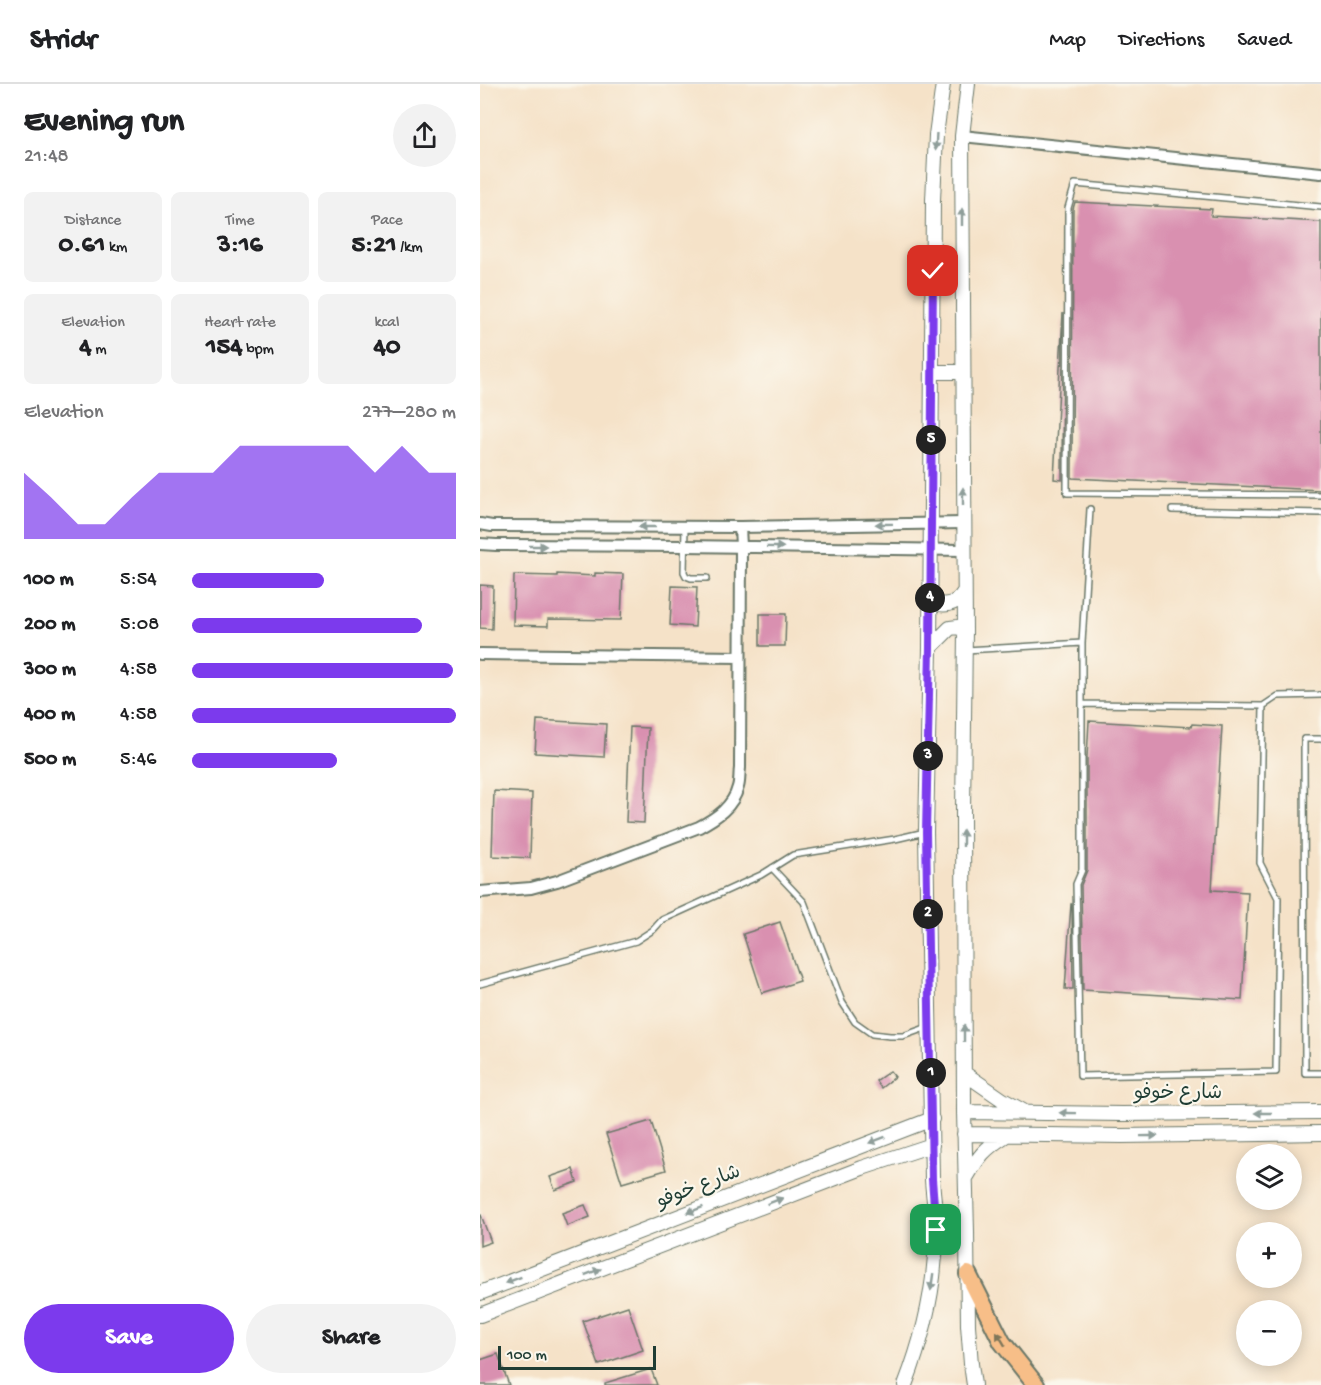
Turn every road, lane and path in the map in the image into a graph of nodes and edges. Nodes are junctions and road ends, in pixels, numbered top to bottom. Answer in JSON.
{"nodes":[{"id":1,"x":943,"y":84,"type":"edge"},
{"id":2,"x":968,"y":84,"type":"edge"},
{"id":3,"x":962,"y":136,"type":"junction"},
{"id":4,"x":1321,"y":173,"type":"edge"},
{"id":5,"x":1321,"y":207,"type":"edge"},
{"id":6,"x":932,"y":372,"type":"junction"},
{"id":7,"x":963,"y":372,"type":"junction"},
{"id":8,"x":1321,"y":495,"type":"edge"},
{"id":9,"x":1090,"y":509,"type":"dead end"},
{"id":10,"x":1172,"y":510,"type":"dead end"},
{"id":11,"x":1321,"y":513,"type":"edge"},
{"id":12,"x":931,"y":523,"type":"junction"},
{"id":13,"x":963,"y":523,"type":"junction"},
{"id":14,"x":480,"y":524,"type":"edge"},
{"id":15,"x":685,"y":527,"type":"junction"},
{"id":16,"x":740,"y":527,"type":"junction"},
{"id":17,"x":480,"y":544,"type":"edge"},
{"id":18,"x":685,"y":546,"type":"junction"},
{"id":19,"x":741,"y":546,"type":"junction"},
{"id":20,"x":931,"y":548,"type":"junction"},
{"id":21,"x":963,"y":550,"type":"junction"},
{"id":22,"x":707,"y":578,"type":"dead end"},
{"id":23,"x":964,"y":592,"type":"junction"},
{"id":24,"x":930,"y":600,"type":"junction"},
{"id":25,"x":964,"y":631,"type":"junction"},
{"id":26,"x":1082,"y":643,"type":"junction"},
{"id":27,"x":930,"y":648,"type":"junction"},
{"id":28,"x":964,"y":650,"type":"junction"},
{"id":29,"x":480,"y":654,"type":"edge"},
{"id":30,"x":740,"y":657,"type":"junction"},
{"id":31,"x":1321,"y":695,"type":"edge"},
{"id":32,"x":1082,"y":704,"type":"junction"},
{"id":33,"x":1263,"y":706,"type":"junction"},
{"id":34,"x":1321,"y":739,"type":"edge"},
{"id":35,"x":926,"y":832,"type":"junction"},
{"id":36,"x":772,"y":868,"type":"junction"},
{"id":37,"x":480,"y":892,"type":"edge"},
{"id":38,"x":480,"y":984,"type":"edge"},
{"id":39,"x":930,"y":1027,"type":"junction"},
{"id":40,"x":964,"y":1073,"type":"junction"},
{"id":41,"x":1321,"y":1073,"type":"edge"},
{"id":42,"x":964,"y":1112,"type":"junction"},
{"id":43,"x":1025,"y":1112,"type":"junction"},
{"id":44,"x":1321,"y":1112,"type":"edge"},
{"id":45,"x":932,"y":1119,"type":"junction"},
{"id":46,"x":1321,"y":1133,"type":"edge"},
{"id":47,"x":964,"y":1134,"type":"junction"},
{"id":48,"x":1007,"y":1135,"type":"junction"},
{"id":49,"x":932,"y":1145,"type":"junction"},
{"id":50,"x":965,"y":1180,"type":"junction"},
{"id":51,"x":968,"y":1274,"type":"junction"},
{"id":52,"x":480,"y":1293,"type":"edge"},
{"id":53,"x":480,"y":1315,"type":"edge"},
{"id":54,"x":905,"y":1385,"type":"edge"},
{"id":55,"x":974,"y":1385,"type":"edge"},
{"id":56,"x":1036,"y":1385,"type":"edge"}],
"edges":[{"from":1,"to":6,"type":"street","one_way":true},
{"from":2,"to":3,"type":"street"},
{"from":3,"to":4,"type":"street"},
{"from":7,"to":3,"type":"street","one_way":true},
{"from":5,"to":8,"type":"lane"},
{"from":6,"to":7,"type":"street"},
{"from":6,"to":12,"type":"street"},
{"from":13,"to":7,"type":"street","one_way":true},
{"from":9,"to":26,"type":"lane"},
{"from":10,"to":11,"type":"lane"},
{"from":12,"to":13,"type":"street"},
{"from":12,"to":16,"type":"street","one_way":true},
{"from":12,"to":20,"type":"street"},
{"from":13,"to":21,"type":"street"},
{"from":15,"to":14,"type":"street","one_way":true},
{"from":15,"to":16,"type":"street"},
{"from":15,"to":18,"type":"lane"},
{"from":16,"to":19,"type":"street"},
{"from":17,"to":18,"type":"street","one_way":true},
{"from":18,"to":19,"type":"street"},
{"from":18,"to":22,"type":"lane"},
{"from":19,"to":20,"type":"street","one_way":true},
{"from":19,"to":30,"type":"street"},
{"from":20,"to":21,"type":"street"},
{"from":20,"to":24,"type":"street"},
{"from":21,"to":23,"type":"street"},
{"from":23,"to":24,"type":"street"},
{"from":23,"to":25,"type":"street"},
{"from":24,"to":27,"type":"street"},
{"from":25,"to":27,"type":"street"},
{"from":25,"to":28,"type":"street"},
{"from":26,"to":28,"type":"lane"},
{"from":26,"to":32,"type":"lane"},
{"from":27,"to":35,"type":"street"},
{"from":40,"to":28,"type":"street","one_way":true},
{"from":29,"to":30,"type":"street"},
{"from":30,"to":37,"type":"street"},
{"from":31,"to":33,"type":"lane"},
{"from":32,"to":33,"type":"lane"},
{"from":32,"to":33,"type":"lane"},
{"from":34,"to":41,"type":"lane"},
{"from":35,"to":36,"type":"lane"},
{"from":35,"to":39,"type":"street"},
{"from":36,"to":38,"type":"lane"},
{"from":36,"to":39,"type":"lane"},
{"from":39,"to":45,"type":"street"},
{"from":40,"to":42,"type":"street"},
{"from":40,"to":43,"type":"street"},
{"from":42,"to":43,"type":"street","name":"شارع خوفو"},
{"from":42,"to":47,"type":"street"},
{"from":44,"to":43,"type":"street","name":"شارع خوفو","one_way":true},
{"from":45,"to":49,"type":"street"},
{"from":45,"to":52,"type":"street","name":"شارع خوفو","one_way":true},
{"from":48,"to":46,"type":"street","name":"شارع خوفو","one_way":true},
{"from":47,"to":48,"type":"street","name":"شارع خوفو"},
{"from":47,"to":50,"type":"street"},
{"from":48,"to":50,"type":"street"},
{"from":53,"to":49,"type":"street","name":"شارع خوفو","one_way":true},
{"from":49,"to":54,"type":"street","one_way":true},
{"from":50,"to":51,"type":"street"},
{"from":51,"to":55,"type":"street"},
{"from":56,"to":51,"type":"main road","one_way":true}]}
